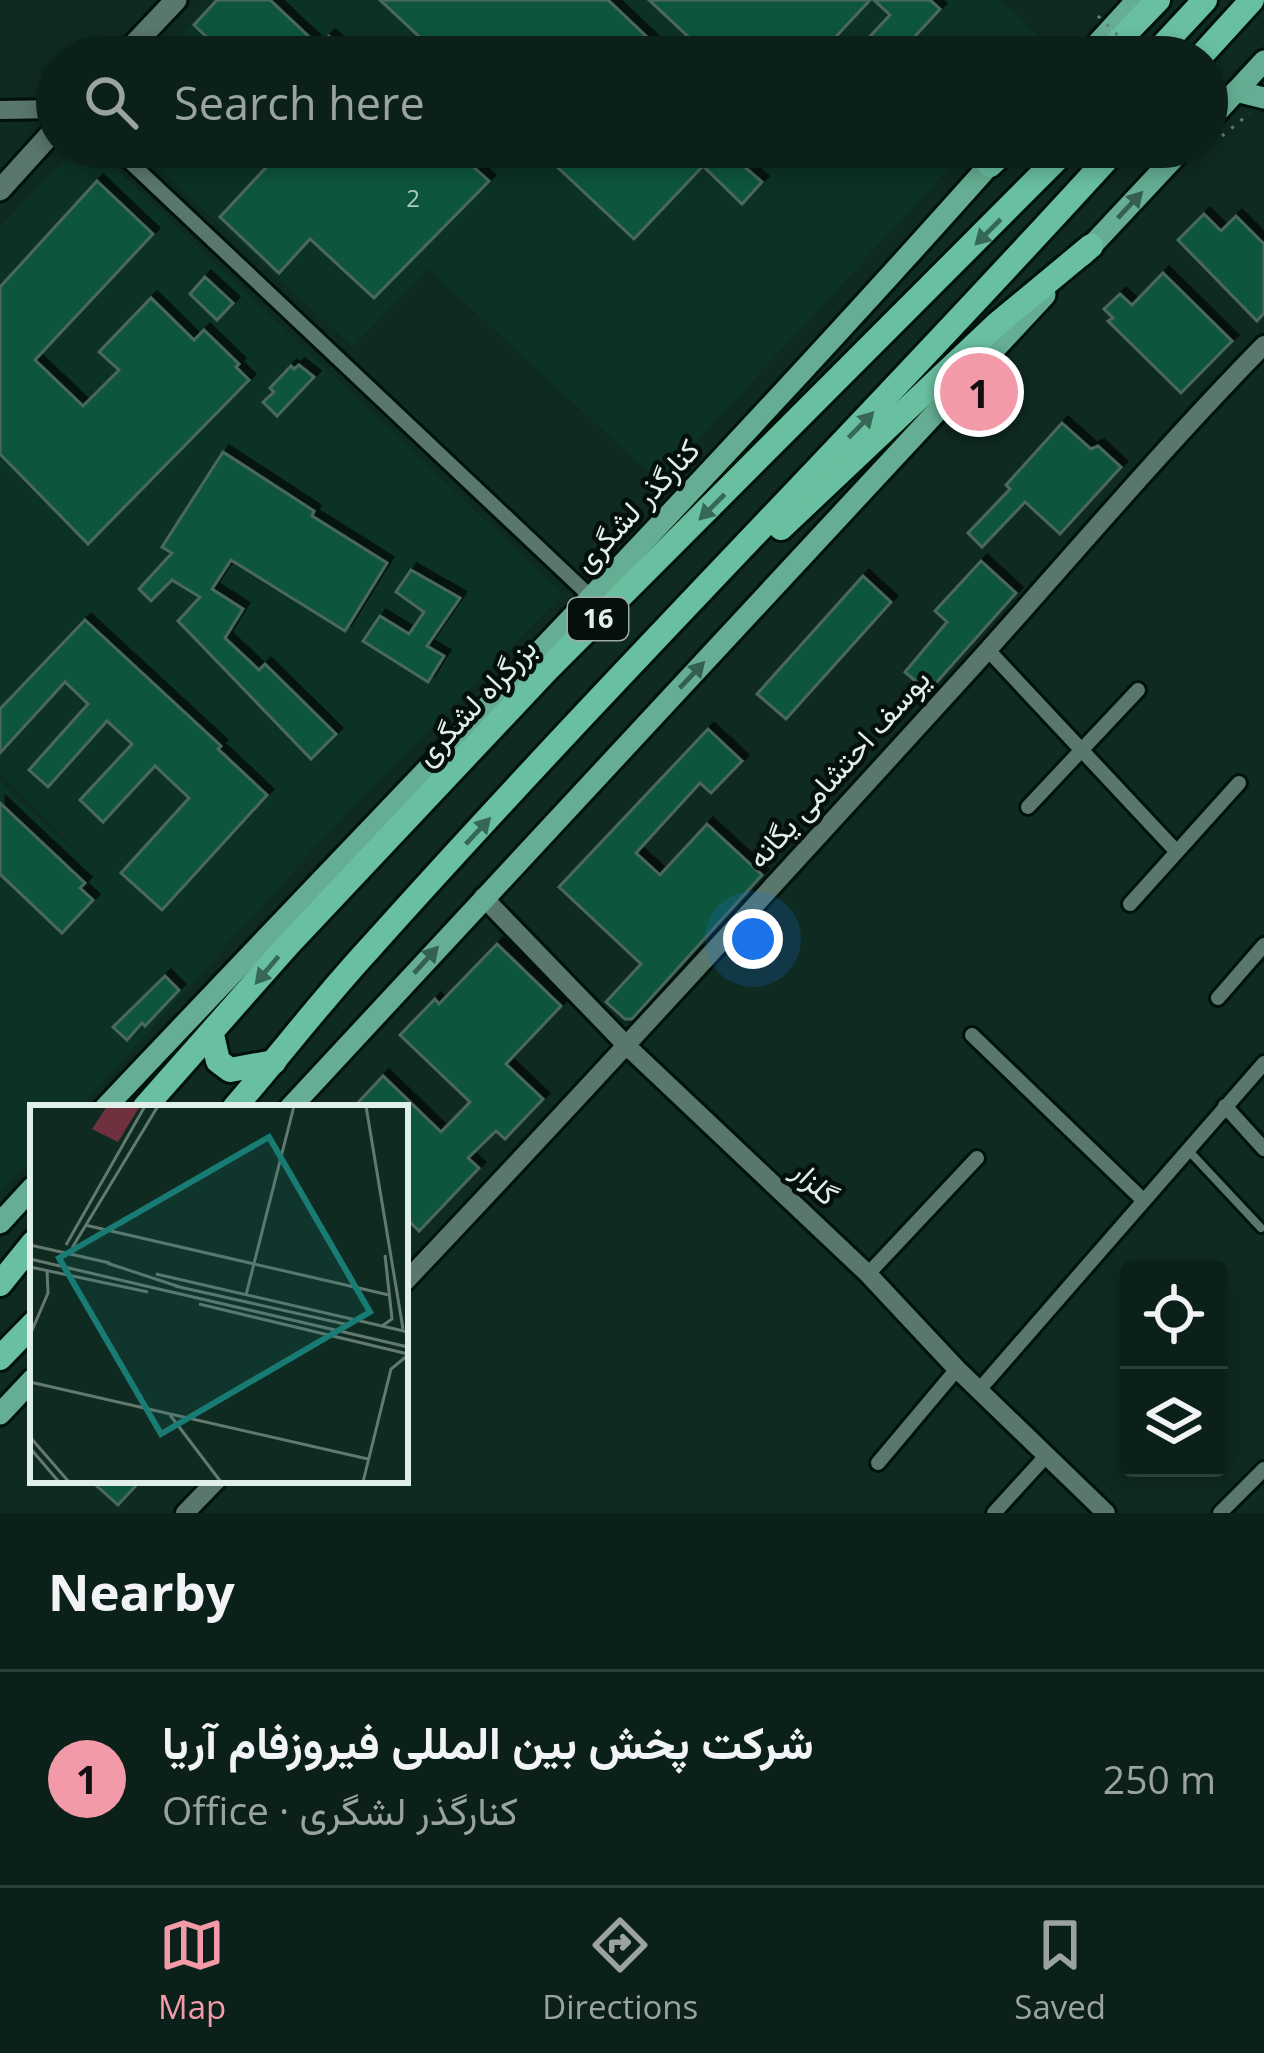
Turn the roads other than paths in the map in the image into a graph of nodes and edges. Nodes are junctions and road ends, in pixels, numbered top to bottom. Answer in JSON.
{"nodes":[{"id":1,"x":176,"y":0,"type":"edge"},
{"id":2,"x":1137,"y":0,"type":"edge"},
{"id":3,"x":1158,"y":0,"type":"edge"},
{"id":4,"x":1205,"y":0,"type":"edge"},
{"id":5,"x":1252,"y":0,"type":"edge"},
{"id":6,"x":142,"y":36,"type":"edge"},
{"id":7,"x":1104,"y":36,"type":"edge"},
{"id":8,"x":1123,"y":36,"type":"edge"},
{"id":9,"x":1172,"y":36,"type":"edge"},
{"id":10,"x":1219,"y":36,"type":"edge"},
{"id":11,"x":1264,"y":61,"type":"edge"},
{"id":12,"x":1236,"y":92,"type":"junction"},
{"id":13,"x":1264,"y":98,"type":"edge"},
{"id":14,"x":1228,"y":104,"type":"edge"},
{"id":15,"x":0,"y":110,"type":"edge"},
{"id":16,"x":36,"y":110,"type":"edge"},
{"id":17,"x":36,"y":151,"type":"edge"},
{"id":18,"x":136,"y":168,"type":"edge"},
{"id":19,"x":987,"y":168,"type":"edge"},
{"id":20,"x":1048,"y":168,"type":"edge"},
{"id":21,"x":1099,"y":168,"type":"edge"},
{"id":22,"x":1164,"y":168,"type":"edge"},
{"id":23,"x":0,"y":190,"type":"edge"},
{"id":24,"x":1091,"y":246,"type":"junction"},
{"id":25,"x":1264,"y":345,"type":"edge"},
{"id":26,"x":724,"y":566,"type":"junction"},
{"id":27,"x":592,"y":598,"type":"junction"},
{"id":28,"x":988,"y":650,"type":"junction"},
{"id":29,"x":1138,"y":690,"type":"dead end"},
{"id":30,"x":1081,"y":749,"type":"junction"},
{"id":31,"x":1239,"y":783,"type":"dead end"},
{"id":32,"x":1028,"y":807,"type":"dead end"},
{"id":33,"x":1176,"y":850,"type":"junction"},
{"id":34,"x":483,"y":897,"type":"junction"},
{"id":35,"x":1130,"y":904,"type":"dead end"},
{"id":36,"x":1262,"y":951,"type":"edge"},
{"id":37,"x":1218,"y":998,"type":"dead end"},
{"id":38,"x":212,"y":1035,"type":"junction"},
{"id":39,"x":972,"y":1035,"type":"dead end"},
{"id":40,"x":628,"y":1047,"type":"junction"},
{"id":41,"x":274,"y":1062,"type":"junction"},
{"id":42,"x":1264,"y":1063,"type":"edge"},
{"id":43,"x":108,"y":1105,"type":"edge"},
{"id":44,"x":147,"y":1105,"type":"edge"},
{"id":45,"x":237,"y":1105,"type":"edge"},
{"id":46,"x":293,"y":1105,"type":"edge"},
{"id":47,"x":1225,"y":1106,"type":"junction"},
{"id":48,"x":1186,"y":1149,"type":"junction"},
{"id":49,"x":1264,"y":1149,"type":"edge"},
{"id":50,"x":976,"y":1158,"type":"dead end"},
{"id":51,"x":30,"y":1190,"type":"edge"},
{"id":52,"x":1142,"y":1199,"type":"junction"},
{"id":53,"x":0,"y":1223,"type":"edge"},
{"id":54,"x":1261,"y":1228,"type":"edge"},
{"id":55,"x":30,"y":1247,"type":"edge"},
{"id":56,"x":868,"y":1274,"type":"junction"},
{"id":57,"x":408,"y":1279,"type":"edge"},
{"id":58,"x":0,"y":1284,"type":"edge"},
{"id":59,"x":30,"y":1327,"type":"edge"},
{"id":60,"x":0,"y":1358,"type":"edge"},
{"id":61,"x":957,"y":1369,"type":"junction"},
{"id":62,"x":30,"y":1382,"type":"edge"},
{"id":63,"x":979,"y":1390,"type":"junction"},
{"id":64,"x":0,"y":1414,"type":"edge"},
{"id":65,"x":1046,"y":1456,"type":"junction"},
{"id":66,"x":878,"y":1463,"type":"dead end"},
{"id":67,"x":1264,"y":1469,"type":"edge"},
{"id":68,"x":214,"y":1483,"type":"edge"},
{"id":69,"x":185,"y":1513,"type":"edge"},
{"id":70,"x":994,"y":1513,"type":"edge"},
{"id":71,"x":1106,"y":1513,"type":"edge"},
{"id":72,"x":1220,"y":1513,"type":"edge"}],
"edges":[{"from":1,"to":6,"type":"main road"},
{"from":2,"to":7,"type":"main road"},
{"from":3,"to":8,"type":"highway"},
{"from":4,"to":9,"type":"highway"},
{"from":5,"to":10,"type":"highway"},
{"from":11,"to":12,"type":"main road"},
{"from":12,"to":13,"type":"main road"},
{"from":12,"to":14,"type":"main road"},
{"from":15,"to":16,"type":"street"},
{"from":17,"to":23,"type":"main road"},
{"from":18,"to":27,"type":"street"},
{"from":19,"to":27,"type":"main road","name":"کنارگذر لشگری"},
{"from":20,"to":38,"type":"highway","name":"بزرگراه لشگری","number":"16","one_way":true},
{"from":26,"to":21,"type":"highway","number":"16","one_way":true},
{"from":24,"to":22,"type":"main road","one_way":true},
{"from":24,"to":26,"type":"highway"},
{"from":34,"to":24,"type":"main road","one_way":true},
{"from":25,"to":28,"type":"street","name":"یوسف احتشامی یگانه"},
{"from":41,"to":26,"type":"highway","number":"16","one_way":true},
{"from":27,"to":43,"type":"main road","name":"کنارگذر لشگری"},
{"from":28,"to":30,"type":"street"},
{"from":28,"to":40,"type":"street","name":"یوسف احتشامی یگانه"},
{"from":29,"to":30,"type":"street"},
{"from":30,"to":32,"type":"street"},
{"from":30,"to":33,"type":"street"},
{"from":31,"to":33,"type":"street"},
{"from":33,"to":35,"type":"street"},
{"from":34,"to":40,"type":"street","name":"گلزار"},
{"from":46,"to":34,"type":"main road","one_way":true},
{"from":36,"to":37,"type":"street"},
{"from":38,"to":41,"type":"highway"},
{"from":38,"to":44,"type":"highway","name":"بزرگراه لشگری","number":"16"},
{"from":39,"to":52,"type":"street"},
{"from":40,"to":56,"type":"street","name":"گلزار"},
{"from":40,"to":57,"type":"street","name":"یوسف احتشامی یگانه"},
{"from":41,"to":45,"type":"highway","number":"16"},
{"from":42,"to":47,"type":"street"},
{"from":47,"to":48,"type":"street"},
{"from":47,"to":49,"type":"street"},
{"from":48,"to":52,"type":"street"},
{"from":48,"to":54,"type":"lane"},
{"from":50,"to":56,"type":"street"},
{"from":51,"to":53,"type":"main road"},
{"from":52,"to":63,"type":"street"},
{"from":55,"to":58,"type":"highway"},
{"from":56,"to":61,"type":"street","name":"گلزار"},
{"from":59,"to":60,"type":"highway"},
{"from":61,"to":63,"type":"street","name":"گلزار"},
{"from":61,"to":66,"type":"street"},
{"from":62,"to":64,"type":"main road"},
{"from":63,"to":65,"type":"street","name":"گلزار"},
{"from":65,"to":70,"type":"street"},
{"from":65,"to":71,"type":"street","name":"گلزار"},
{"from":67,"to":72,"type":"street"},
{"from":68,"to":69,"type":"street"}]}
